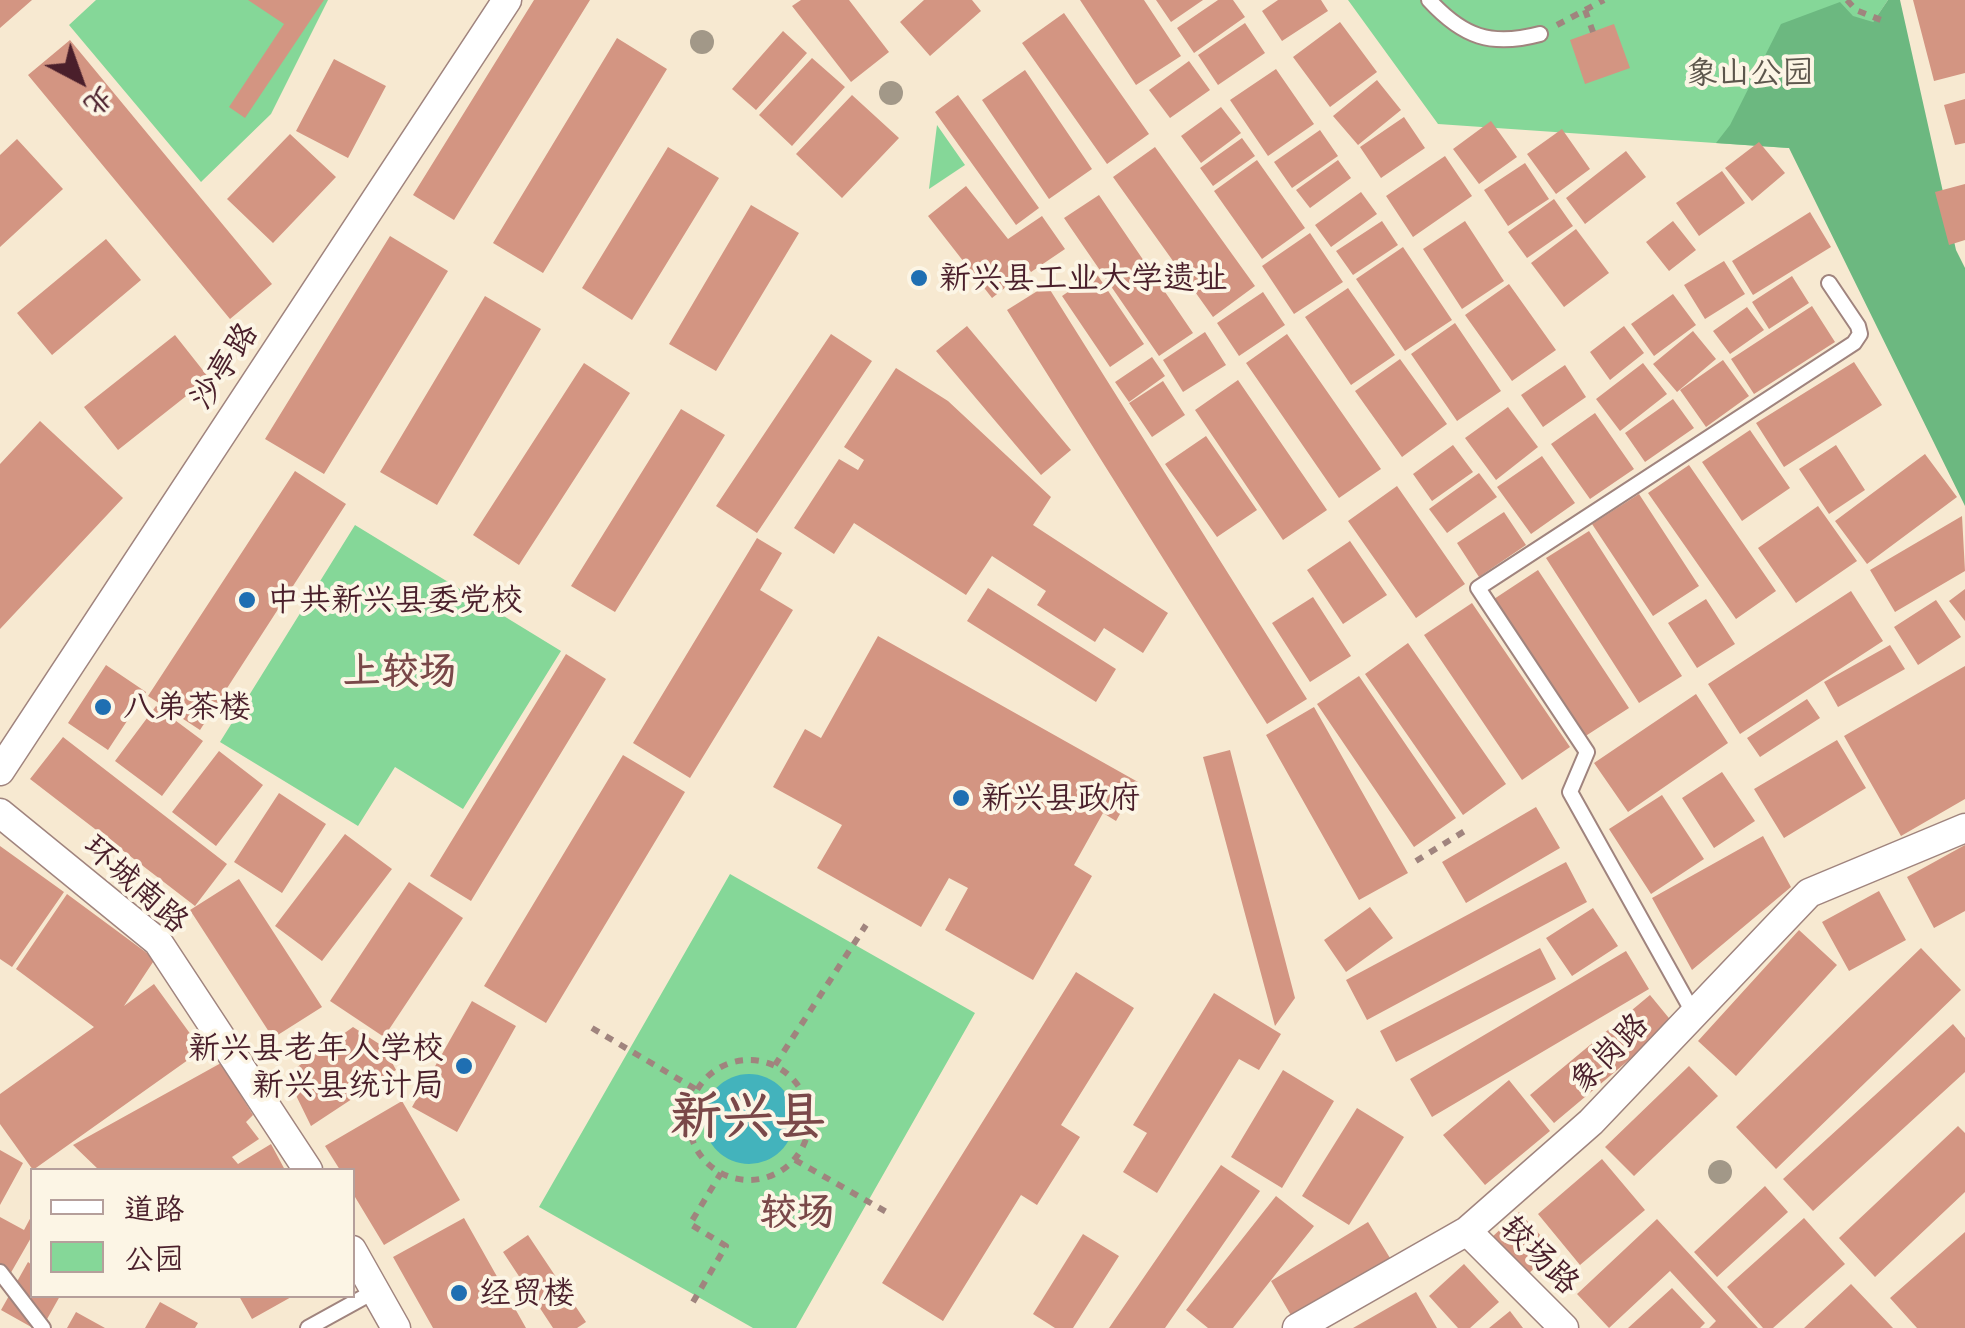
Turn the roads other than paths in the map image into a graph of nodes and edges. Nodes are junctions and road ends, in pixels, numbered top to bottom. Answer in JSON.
{"nodes":[{"id":1,"x":507,"y":0,"type":"edge"},
{"id":2,"x":1429,"y":0,"type":"edge"},
{"id":3,"x":1540,"y":34,"type":"road end"},
{"id":4,"x":1829,"y":283,"type":"dead end"},
{"id":5,"x":0,"y":771,"type":"edge"},
{"id":6,"x":0,"y":813,"type":"edge"},
{"id":7,"x":1965,"y":828,"type":"edge"},
{"id":8,"x":1694,"y":1014,"type":"junction"},
{"id":9,"x":307,"y":1168,"type":"edge"},
{"id":10,"x":1466,"y":1231,"type":"junction"},
{"id":11,"x":355,"y":1255,"type":"edge"},
{"id":12,"x":0,"y":1272,"type":"edge"},
{"id":13,"x":376,"y":1292,"type":"junction"},
{"id":14,"x":43,"y":1328,"type":"edge"},
{"id":15,"x":308,"y":1328,"type":"edge"},
{"id":16,"x":396,"y":1328,"type":"edge"},
{"id":17,"x":1297,"y":1328,"type":"edge"},
{"id":18,"x":1564,"y":1328,"type":"edge"}],
"edges":[{"from":1,"to":5,"type":"street","name":"沙亭路"},
{"from":2,"to":3,"type":"lane"},
{"from":4,"to":8,"type":"lane"},
{"from":6,"to":9,"type":"street","name":"环城南路"},
{"from":7,"to":8,"type":"street","name":"象岗路"},
{"from":8,"to":10,"type":"street","name":"象岗路"},
{"from":10,"to":17,"type":"street","name":"象岗路"},
{"from":10,"to":18,"type":"street","name":"较场路"},
{"from":11,"to":13,"type":"street"},
{"from":12,"to":14,"type":"lane"},
{"from":13,"to":15,"type":"lane"},
{"from":13,"to":16,"type":"street"}]}
